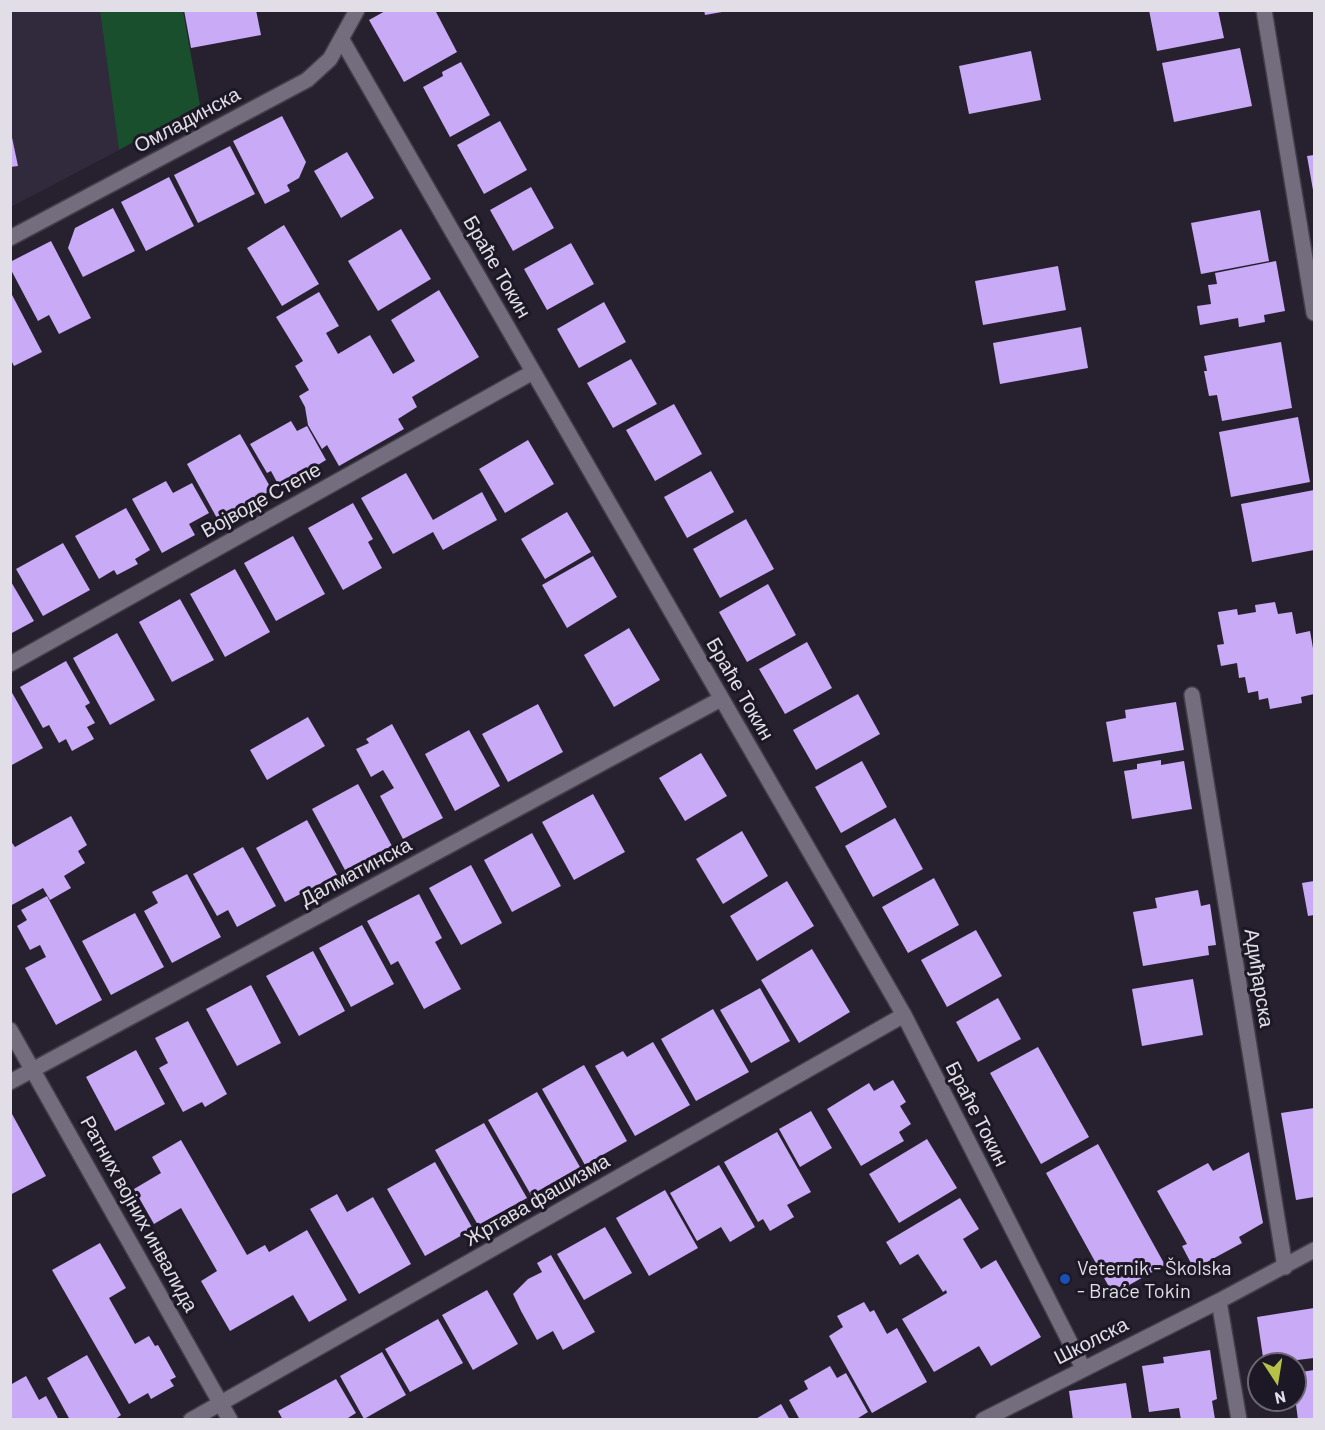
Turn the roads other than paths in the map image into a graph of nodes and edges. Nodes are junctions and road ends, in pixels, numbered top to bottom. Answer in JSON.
{"nodes":[{"id":1,"x":357,"y":10,"type":"edge"},
{"id":2,"x":1264,"y":10,"type":"edge"},
{"id":3,"x":342,"y":40,"type":"junction"},
{"id":4,"x":10,"y":238,"type":"edge"},
{"id":5,"x":1314,"y":313,"type":"edge"},
{"id":6,"x":533,"y":372,"type":"junction"},
{"id":7,"x":10,"y":664,"type":"edge"},
{"id":8,"x":1192,"y":695,"type":"dead end"},
{"id":9,"x":721,"y":699,"type":"junction"},
{"id":10,"x":904,"y":1015,"type":"junction"},
{"id":11,"x":10,"y":1029,"type":"edge"},
{"id":12,"x":33,"y":1070,"type":"junction"},
{"id":13,"x":10,"y":1082,"type":"edge"},
{"id":14,"x":1314,"y":1250,"type":"edge"},
{"id":15,"x":1285,"y":1267,"type":"junction"},
{"id":16,"x":1219,"y":1301,"type":"junction"},
{"id":17,"x":1083,"y":1368,"type":"junction"},
{"id":18,"x":222,"y":1404,"type":"junction"},
{"id":19,"x":192,"y":1419,"type":"edge"},
{"id":20,"x":230,"y":1419,"type":"edge"},
{"id":21,"x":983,"y":1419,"type":"edge"},
{"id":22,"x":1239,"y":1419,"type":"edge"}],
"edges":[{"from":1,"to":3,"type":"street","name":"Омладинска"},
{"from":2,"to":5,"type":"street"},
{"from":3,"to":4,"type":"street","name":"Омладинска"},
{"from":3,"to":6,"type":"street","name":"Браће Токин"},
{"from":6,"to":7,"type":"street","name":"Војводе Степе"},
{"from":6,"to":9,"type":"street","name":"Браће Токин"},
{"from":8,"to":15,"type":"street","name":"Адиђарска"},
{"from":9,"to":10,"type":"street","name":"Браће Токин"},
{"from":9,"to":12,"type":"street","name":"Далматинска"},
{"from":10,"to":17,"type":"street","name":"Браће Токин"},
{"from":10,"to":18,"type":"street","name":"Жртава фашизма"},
{"from":11,"to":12,"type":"street","name":"Ратних војних инвалида"},
{"from":12,"to":13,"type":"street","name":"Далматинска"},
{"from":12,"to":18,"type":"street","name":"Ратних војних инвалида"},
{"from":14,"to":15,"type":"street","name":"Школска"},
{"from":15,"to":16,"type":"street","name":"Школска"},
{"from":16,"to":17,"type":"street","name":"Школска"},
{"from":16,"to":22,"type":"street"},
{"from":17,"to":21,"type":"street","name":"Школска"},
{"from":18,"to":19,"type":"street","name":"Жртава фашизма"},
{"from":18,"to":20,"type":"street","name":"Ратних војних инвалида"}]}
